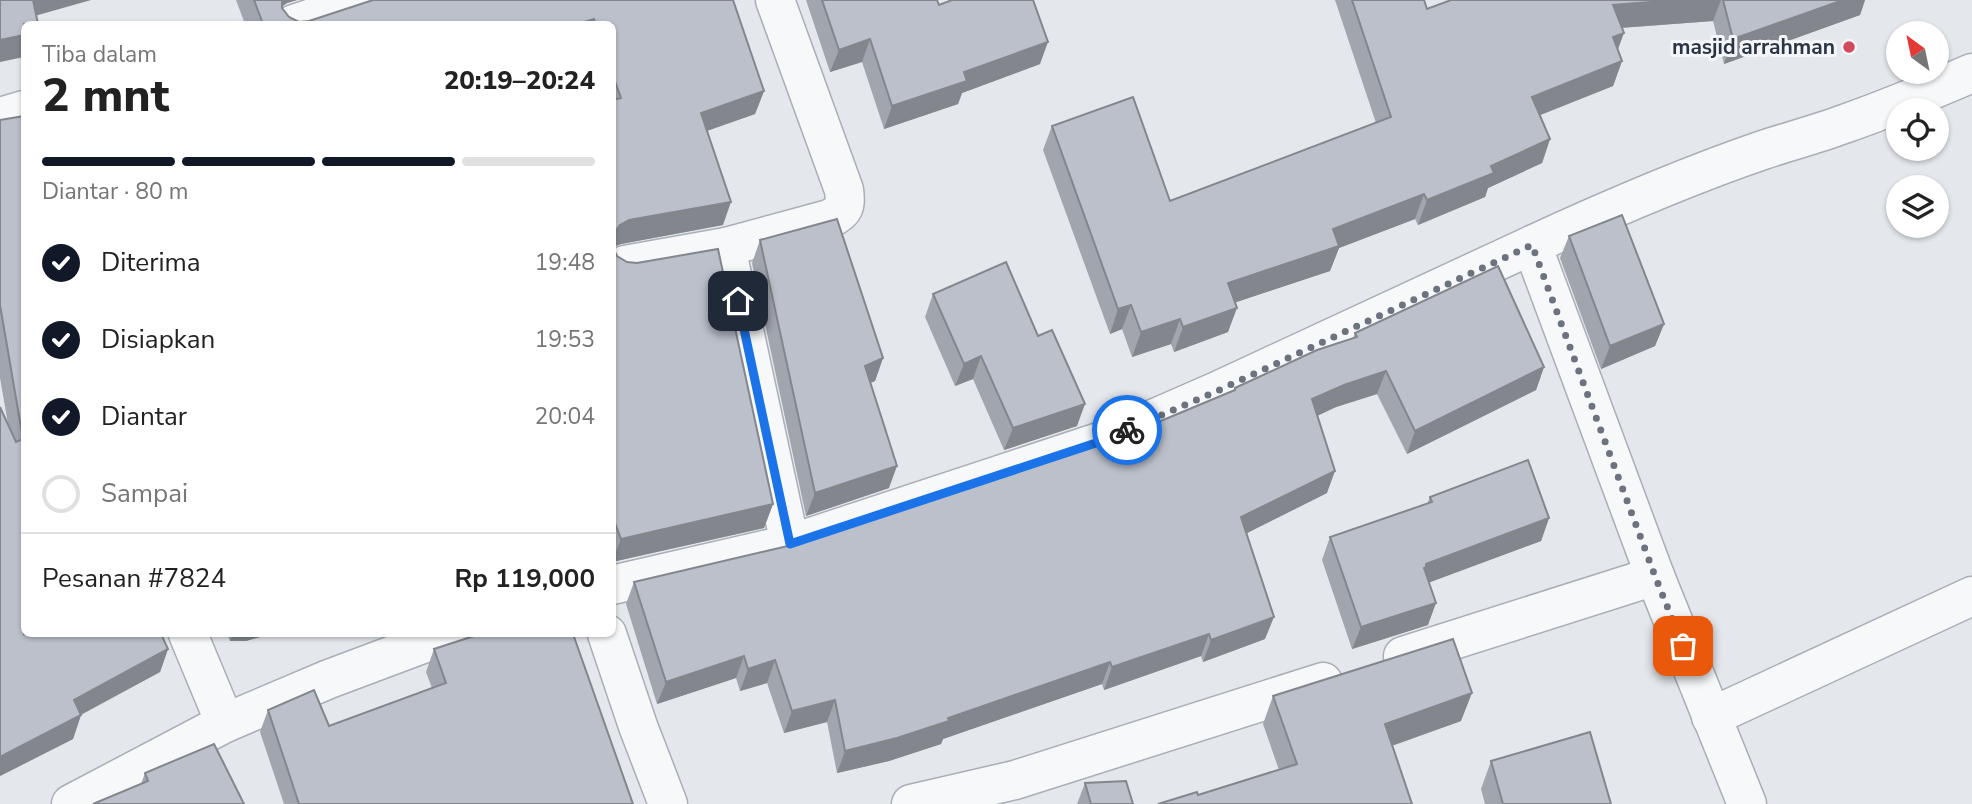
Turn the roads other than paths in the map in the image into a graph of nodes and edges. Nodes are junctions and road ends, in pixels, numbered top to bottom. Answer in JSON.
{"nodes":[{"id":1,"x":366,"y":0,"type":"edge"},
{"id":2,"x":775,"y":0,"type":"edge"},
{"id":3,"x":303,"y":21,"type":"edge"},
{"id":4,"x":1972,"y":73,"type":"edge"},
{"id":5,"x":21,"y":111,"type":"edge"},
{"id":6,"x":0,"y":117,"type":"edge"},
{"id":7,"x":1532,"y":245,"type":"junction"},
{"id":8,"x":726,"y":247,"type":"junction"},
{"id":9,"x":625,"y":265,"type":"edge"},
{"id":10,"x":790,"y":544,"type":"junction"},
{"id":11,"x":1655,"y":576,"type":"junction"},
{"id":12,"x":616,"y":583,"type":"edge"},
{"id":13,"x":1972,"y":596,"type":"edge"},
{"id":14,"x":189,"y":637,"type":"edge"},
{"id":15,"x":441,"y":637,"type":"edge"},
{"id":16,"x":608,"y":637,"type":"edge"},
{"id":17,"x":1711,"y":717,"type":"junction"},
{"id":18,"x":225,"y":723,"type":"junction"},
{"id":19,"x":1018,"y":792,"type":"edge"},
{"id":20,"x":72,"y":804,"type":"edge"},
{"id":21,"x":667,"y":804,"type":"edge"},
{"id":22,"x":911,"y":804,"type":"edge"},
{"id":23,"x":1747,"y":804,"type":"edge"}],
"edges":[{"from":1,"to":3,"type":"street"},
{"from":2,"to":8,"type":"street"},
{"from":4,"to":7,"type":"street"},
{"from":5,"to":6,"type":"street"},
{"from":7,"to":10,"type":"street"},
{"from":7,"to":11,"type":"street"},
{"from":8,"to":9,"type":"street"},
{"from":8,"to":10,"type":"street"},
{"from":10,"to":12,"type":"street"},
{"from":11,"to":17,"type":"street"},
{"from":11,"to":19,"type":"street"},
{"from":13,"to":17,"type":"street"},
{"from":14,"to":18,"type":"street"},
{"from":15,"to":18,"type":"street"},
{"from":16,"to":21,"type":"street"},
{"from":17,"to":23,"type":"street"},
{"from":18,"to":20,"type":"street"},
{"from":19,"to":22,"type":"street"}]}
